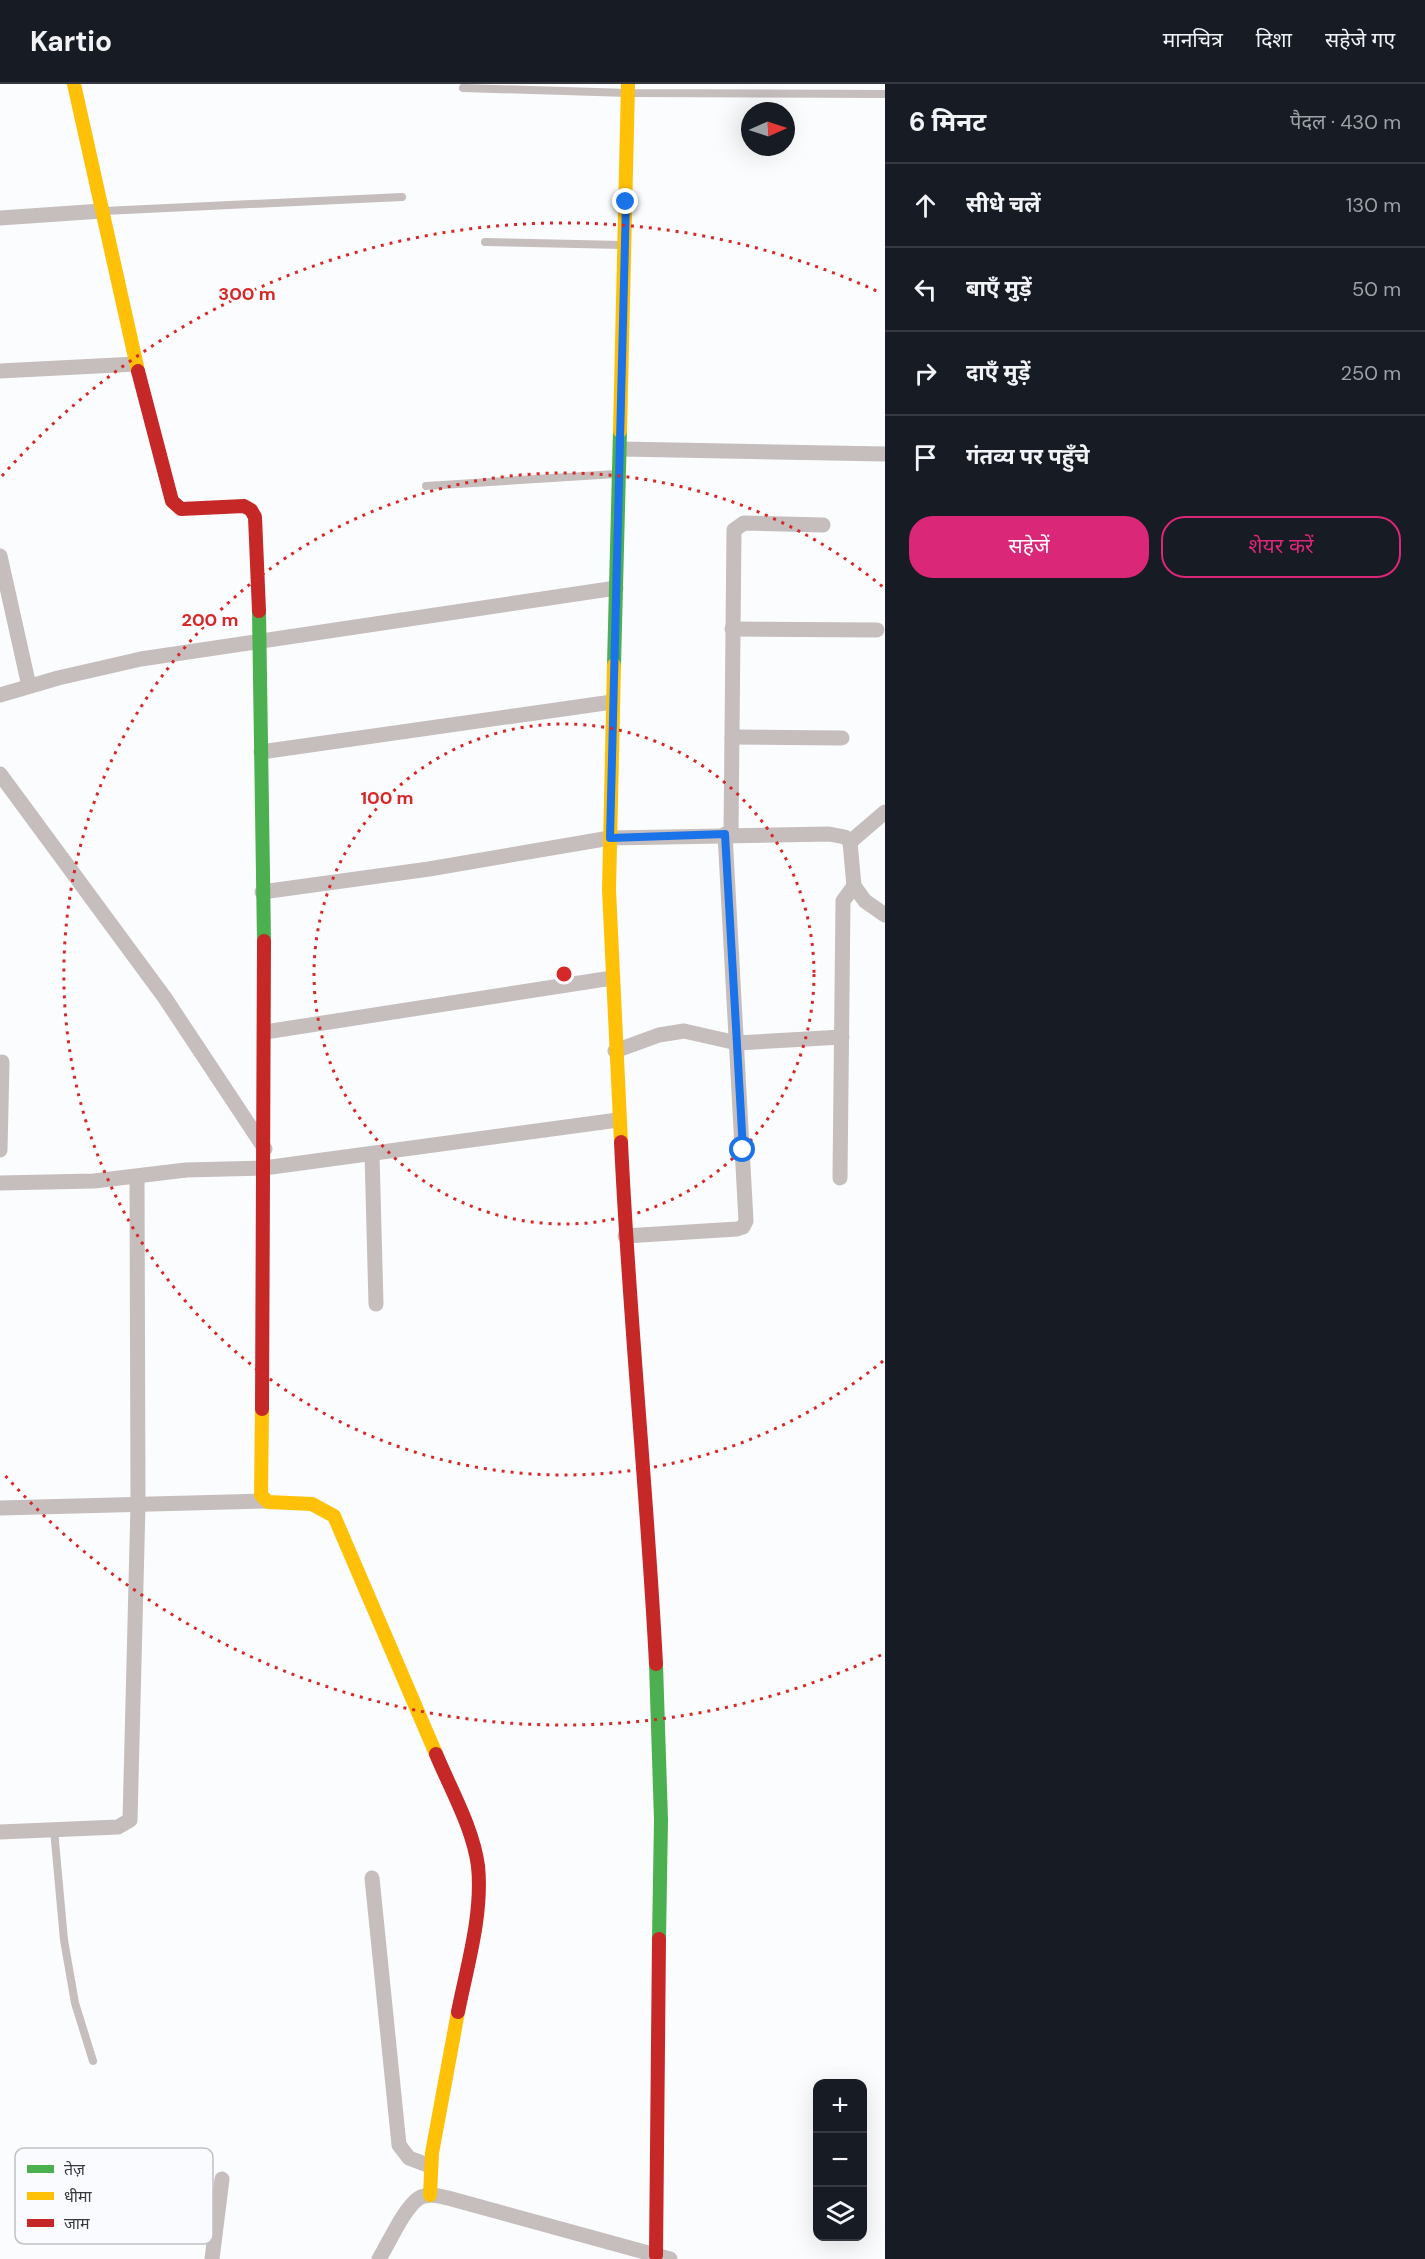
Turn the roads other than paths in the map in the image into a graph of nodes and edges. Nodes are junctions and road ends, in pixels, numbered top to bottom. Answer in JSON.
{"nodes":[{"id":1,"x":74,"y":84,"type":"edge"},
{"id":2,"x":463,"y":88,"type":"dead end"},
{"id":3,"x":628,"y":89,"type":"edge"},
{"id":4,"x":885,"y":94,"type":"edge"},
{"id":5,"x":402,"y":197,"type":"dead end"},
{"id":6,"x":102,"y":211,"type":"junction"},
{"id":7,"x":0,"y":218,"type":"edge"},
{"id":8,"x":485,"y":242,"type":"dead end"},
{"id":9,"x":625,"y":245,"type":"junction"},
{"id":10,"x":136,"y":364,"type":"junction"},
{"id":11,"x":0,"y":371,"type":"edge"},
{"id":12,"x":621,"y":449,"type":"junction"},
{"id":13,"x":885,"y":454,"type":"edge"},
{"id":14,"x":621,"y":474,"type":"junction"},
{"id":15,"x":426,"y":486,"type":"dead end"},
{"id":16,"x":823,"y":525,"type":"dead end"},
{"id":17,"x":0,"y":556,"type":"edge"},
{"id":18,"x":616,"y":588,"type":"junction"},
{"id":19,"x":732,"y":629,"type":"junction"},
{"id":20,"x":877,"y":630,"type":"dead end"},
{"id":21,"x":261,"y":643,"type":"junction"},
{"id":22,"x":29,"y":686,"type":"junction"},
{"id":23,"x":0,"y":695,"type":"edge"},
{"id":24,"x":612,"y":702,"type":"junction"},
{"id":25,"x":732,"y":737,"type":"junction"},
{"id":26,"x":842,"y":738,"type":"dead end"},
{"id":27,"x":261,"y":752,"type":"junction"},
{"id":28,"x":0,"y":774,"type":"edge"},
{"id":29,"x":885,"y":812,"type":"edge"},
{"id":30,"x":728,"y":834,"type":"junction"},
{"id":31,"x":610,"y":838,"type":"junction"},
{"id":32,"x":850,"y":842,"type":"junction"},
{"id":33,"x":854,"y":886,"type":"junction"},
{"id":34,"x":262,"y":892,"type":"junction"},
{"id":35,"x":885,"y":915,"type":"edge"},
{"id":36,"x":612,"y":978,"type":"junction"},
{"id":37,"x":265,"y":1032,"type":"junction"},
{"id":38,"x":836,"y":1038,"type":"junction"},
{"id":39,"x":737,"y":1043,"type":"junction"},
{"id":40,"x":615,"y":1052,"type":"junction"},
{"id":41,"x":2,"y":1062,"type":"dead end"},
{"id":42,"x":618,"y":1120,"type":"junction"},
{"id":43,"x":265,"y":1149,"type":"junction"},
{"id":44,"x":0,"y":1150,"type":"edge"},
{"id":45,"x":372,"y":1154,"type":"junction"},
{"id":46,"x":264,"y":1168,"type":"junction"},
{"id":47,"x":137,"y":1177,"type":"junction"},
{"id":48,"x":840,"y":1178,"type":"dead end"},
{"id":49,"x":0,"y":1183,"type":"edge"},
{"id":50,"x":625,"y":1236,"type":"junction"},
{"id":51,"x":376,"y":1304,"type":"dead end"},
{"id":52,"x":265,"y":1501,"type":"junction"},
{"id":53,"x":138,"y":1505,"type":"junction"},
{"id":54,"x":0,"y":1508,"type":"edge"},
{"id":55,"x":54,"y":1830,"type":"junction"},
{"id":56,"x":0,"y":1832,"type":"edge"},
{"id":57,"x":372,"y":1878,"type":"dead end"},
{"id":58,"x":93,"y":2061,"type":"dead end"},
{"id":59,"x":430,"y":2166,"type":"junction"},
{"id":60,"x":222,"y":2179,"type":"dead end"},
{"id":61,"x":430,"y":2195,"type":"junction"},
{"id":62,"x":663,"y":2257,"type":"edge"},
{"id":63,"x":212,"y":2259,"type":"edge"},
{"id":64,"x":379,"y":2259,"type":"edge"}],
"edges":[{"from":1,"to":6,"type":"street"},
{"from":2,"to":3,"type":"lane"},
{"from":3,"to":4,"type":"lane"},
{"from":3,"to":9,"type":"street"},
{"from":5,"to":6,"type":"lane"},
{"from":6,"to":7,"type":"street"},
{"from":6,"to":10,"type":"street"},
{"from":8,"to":9,"type":"lane"},
{"from":9,"to":12,"type":"street"},
{"from":10,"to":11,"type":"street"},
{"from":10,"to":21,"type":"street"},
{"from":12,"to":13,"type":"street"},
{"from":12,"to":14,"type":"street"},
{"from":14,"to":15,"type":"lane"},
{"from":14,"to":18,"type":"street"},
{"from":16,"to":19,"type":"street"},
{"from":17,"to":22,"type":"street"},
{"from":18,"to":21,"type":"street"},
{"from":18,"to":24,"type":"street"},
{"from":19,"to":20,"type":"street"},
{"from":19,"to":25,"type":"street"},
{"from":21,"to":22,"type":"street"},
{"from":21,"to":27,"type":"street"},
{"from":22,"to":23,"type":"street"},
{"from":24,"to":27,"type":"street"},
{"from":24,"to":31,"type":"street"},
{"from":25,"to":26,"type":"street"},
{"from":25,"to":30,"type":"street"},
{"from":27,"to":34,"type":"street"},
{"from":28,"to":43,"type":"street"},
{"from":29,"to":32,"type":"street"},
{"from":30,"to":31,"type":"street"},
{"from":30,"to":32,"type":"street"},
{"from":30,"to":39,"type":"street"},
{"from":31,"to":34,"type":"street"},
{"from":31,"to":36,"type":"street"},
{"from":32,"to":33,"type":"street"},
{"from":33,"to":35,"type":"street"},
{"from":33,"to":38,"type":"street"},
{"from":34,"to":37,"type":"street"},
{"from":36,"to":37,"type":"street"},
{"from":36,"to":40,"type":"street"},
{"from":37,"to":43,"type":"street"},
{"from":38,"to":39,"type":"street"},
{"from":38,"to":48,"type":"street"},
{"from":39,"to":40,"type":"street"},
{"from":39,"to":50,"type":"street"},
{"from":40,"to":42,"type":"street"},
{"from":41,"to":44,"type":"street"},
{"from":42,"to":45,"type":"street"},
{"from":42,"to":50,"type":"street"},
{"from":43,"to":46,"type":"street"},
{"from":45,"to":46,"type":"street"},
{"from":45,"to":51,"type":"street"},
{"from":46,"to":47,"type":"street"},
{"from":46,"to":52,"type":"street"},
{"from":47,"to":49,"type":"street"},
{"from":47,"to":53,"type":"street"},
{"from":50,"to":62,"type":"street"},
{"from":52,"to":53,"type":"street"},
{"from":52,"to":59,"type":"street"},
{"from":53,"to":54,"type":"street"},
{"from":53,"to":55,"type":"street"},
{"from":55,"to":56,"type":"street"},
{"from":55,"to":58,"type":"lane"},
{"from":57,"to":59,"type":"street"},
{"from":59,"to":61,"type":"street"},
{"from":60,"to":63,"type":"street"},
{"from":61,"to":62,"type":"street"},
{"from":61,"to":64,"type":"street"}]}
